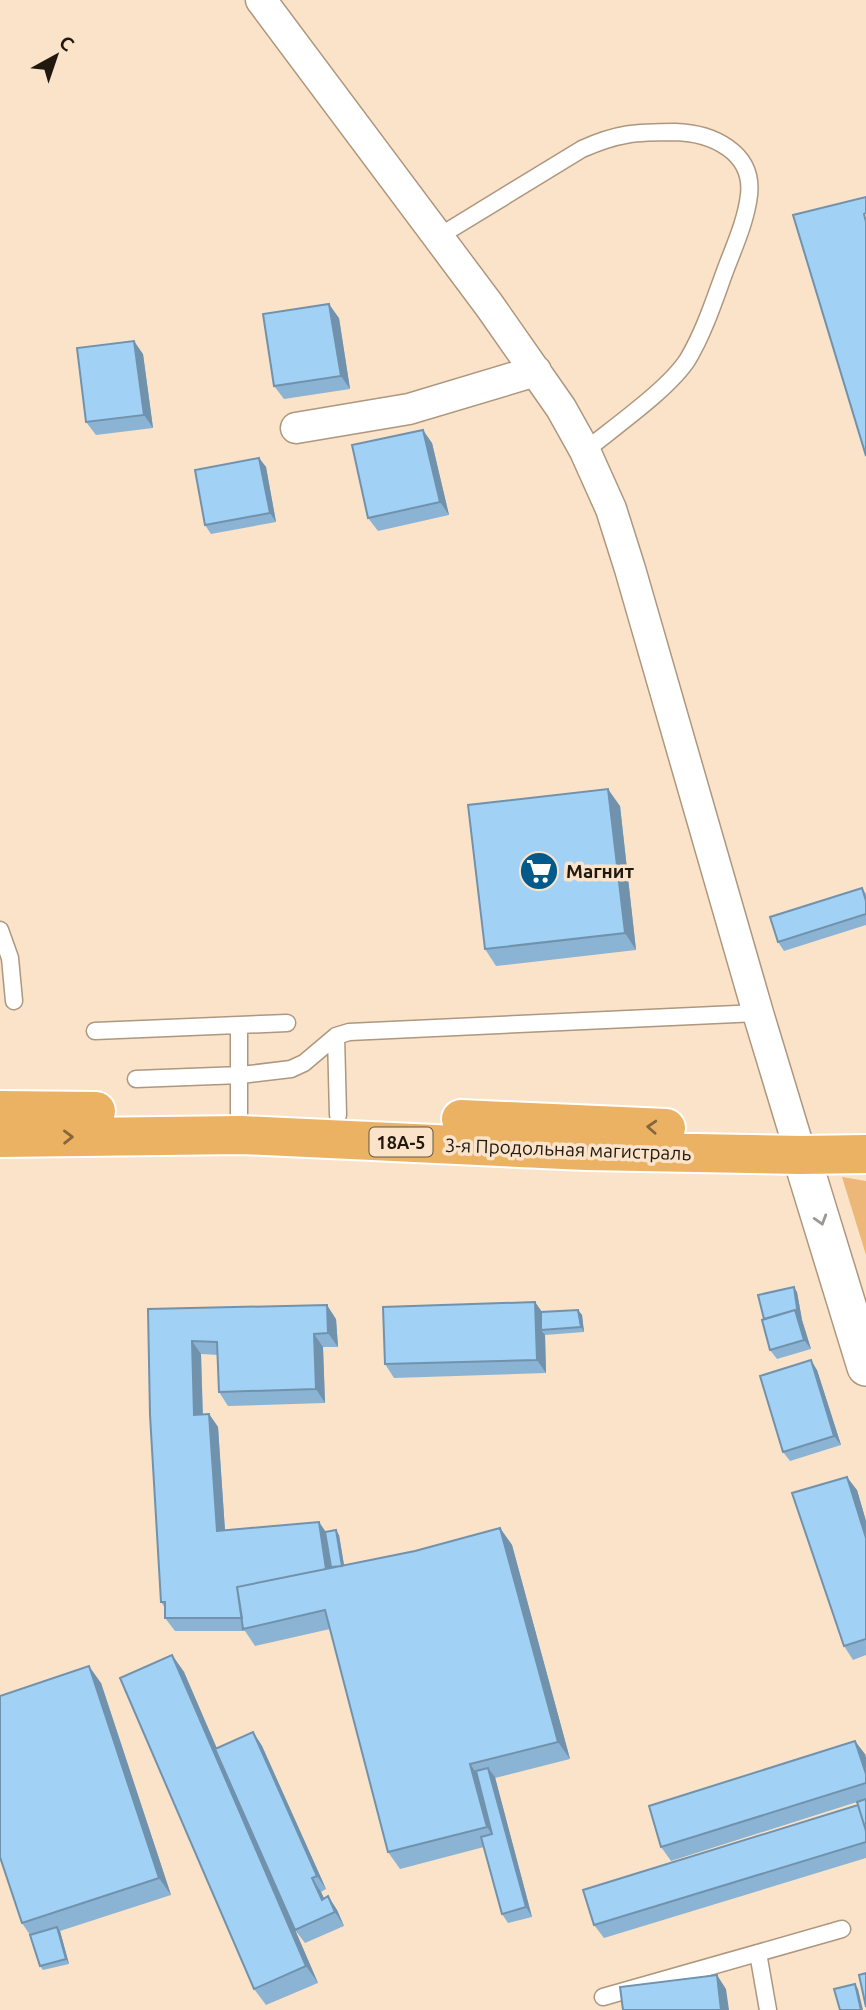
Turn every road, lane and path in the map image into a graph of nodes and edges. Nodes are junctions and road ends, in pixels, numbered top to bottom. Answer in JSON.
{"nodes":[{"id":1,"x":261,"y":0,"type":"edge"},
{"id":2,"x":438,"y":237,"type":"junction"},
{"id":3,"x":536,"y":371,"type":"junction"},
{"id":4,"x":296,"y":428,"type":"dead end"},
{"id":5,"x":585,"y":451,"type":"junction"},
{"id":6,"x":0,"y":930,"type":"edge"},
{"id":7,"x":13,"y":1001,"type":"dead end"},
{"id":8,"x":758,"y":1013,"type":"junction"},
{"id":9,"x":287,"y":1023,"type":"dead end"},
{"id":10,"x":239,"y":1025,"type":"junction"},
{"id":11,"x":95,"y":1031,"type":"dead end"},
{"id":12,"x":336,"y":1036,"type":"junction"},
{"id":13,"x":240,"y":1075,"type":"junction"},
{"id":14,"x":136,"y":1079,"type":"dead end"},
{"id":15,"x":0,"y":1110,"type":"edge"},
{"id":16,"x":239,"y":1114,"type":"junction"},
{"id":17,"x":338,"y":1115,"type":"junction"},
{"id":18,"x":866,"y":1130,"type":"edge"},
{"id":19,"x":0,"y":1138,"type":"edge"},
{"id":20,"x":797,"y":1143,"type":"junction"},
{"id":21,"x":866,"y":1154,"type":"edge"},
{"id":22,"x":866,"y":1367,"type":"edge"},
{"id":23,"x":842,"y":1929,"type":"dead end"},
{"id":24,"x":758,"y":1953,"type":"junction"},
{"id":25,"x":603,"y":1997,"type":"dead end"},
{"id":26,"x":768,"y":2010,"type":"edge"}],
"edges":[{"from":1,"to":2,"type":"street"},
{"from":2,"to":3,"type":"street"},
{"from":2,"to":5,"type":"lane"},
{"from":3,"to":4,"type":"street"},
{"from":3,"to":5,"type":"street"},
{"from":5,"to":8,"type":"street"},
{"from":6,"to":7,"type":"lane"},
{"from":8,"to":12,"type":"lane"},
{"from":8,"to":20,"type":"street"},
{"from":9,"to":10,"type":"lane"},
{"from":10,"to":11,"type":"lane"},
{"from":10,"to":13,"type":"lane"},
{"from":12,"to":13,"type":"lane"},
{"from":12,"to":17,"type":"lane"},
{"from":13,"to":14,"type":"lane"},
{"from":13,"to":16,"type":"lane"},
{"from":15,"to":16,"type":"highway","name":"3-я Продольная магистраль","number":"18А-5"},
{"from":16,"to":17,"type":"highway","name":"3-я Продольная магистраль","number":"18А-5"},
{"from":20,"to":17,"type":"highway","name":"3-я Продольная магистраль","number":"18А-5","one_way":true},
{"from":18,"to":20,"type":"highway","number":"18А-5"},
{"from":19,"to":20,"type":"highway","name":"3-я Продольная магистраль","number":"18А-5","one_way":true},
{"from":20,"to":21,"type":"highway","number":"18А-5"},
{"from":20,"to":22,"type":"street","one_way":true},
{"from":23,"to":24,"type":"lane"},
{"from":24,"to":25,"type":"lane"},
{"from":24,"to":26,"type":"lane"}]}
